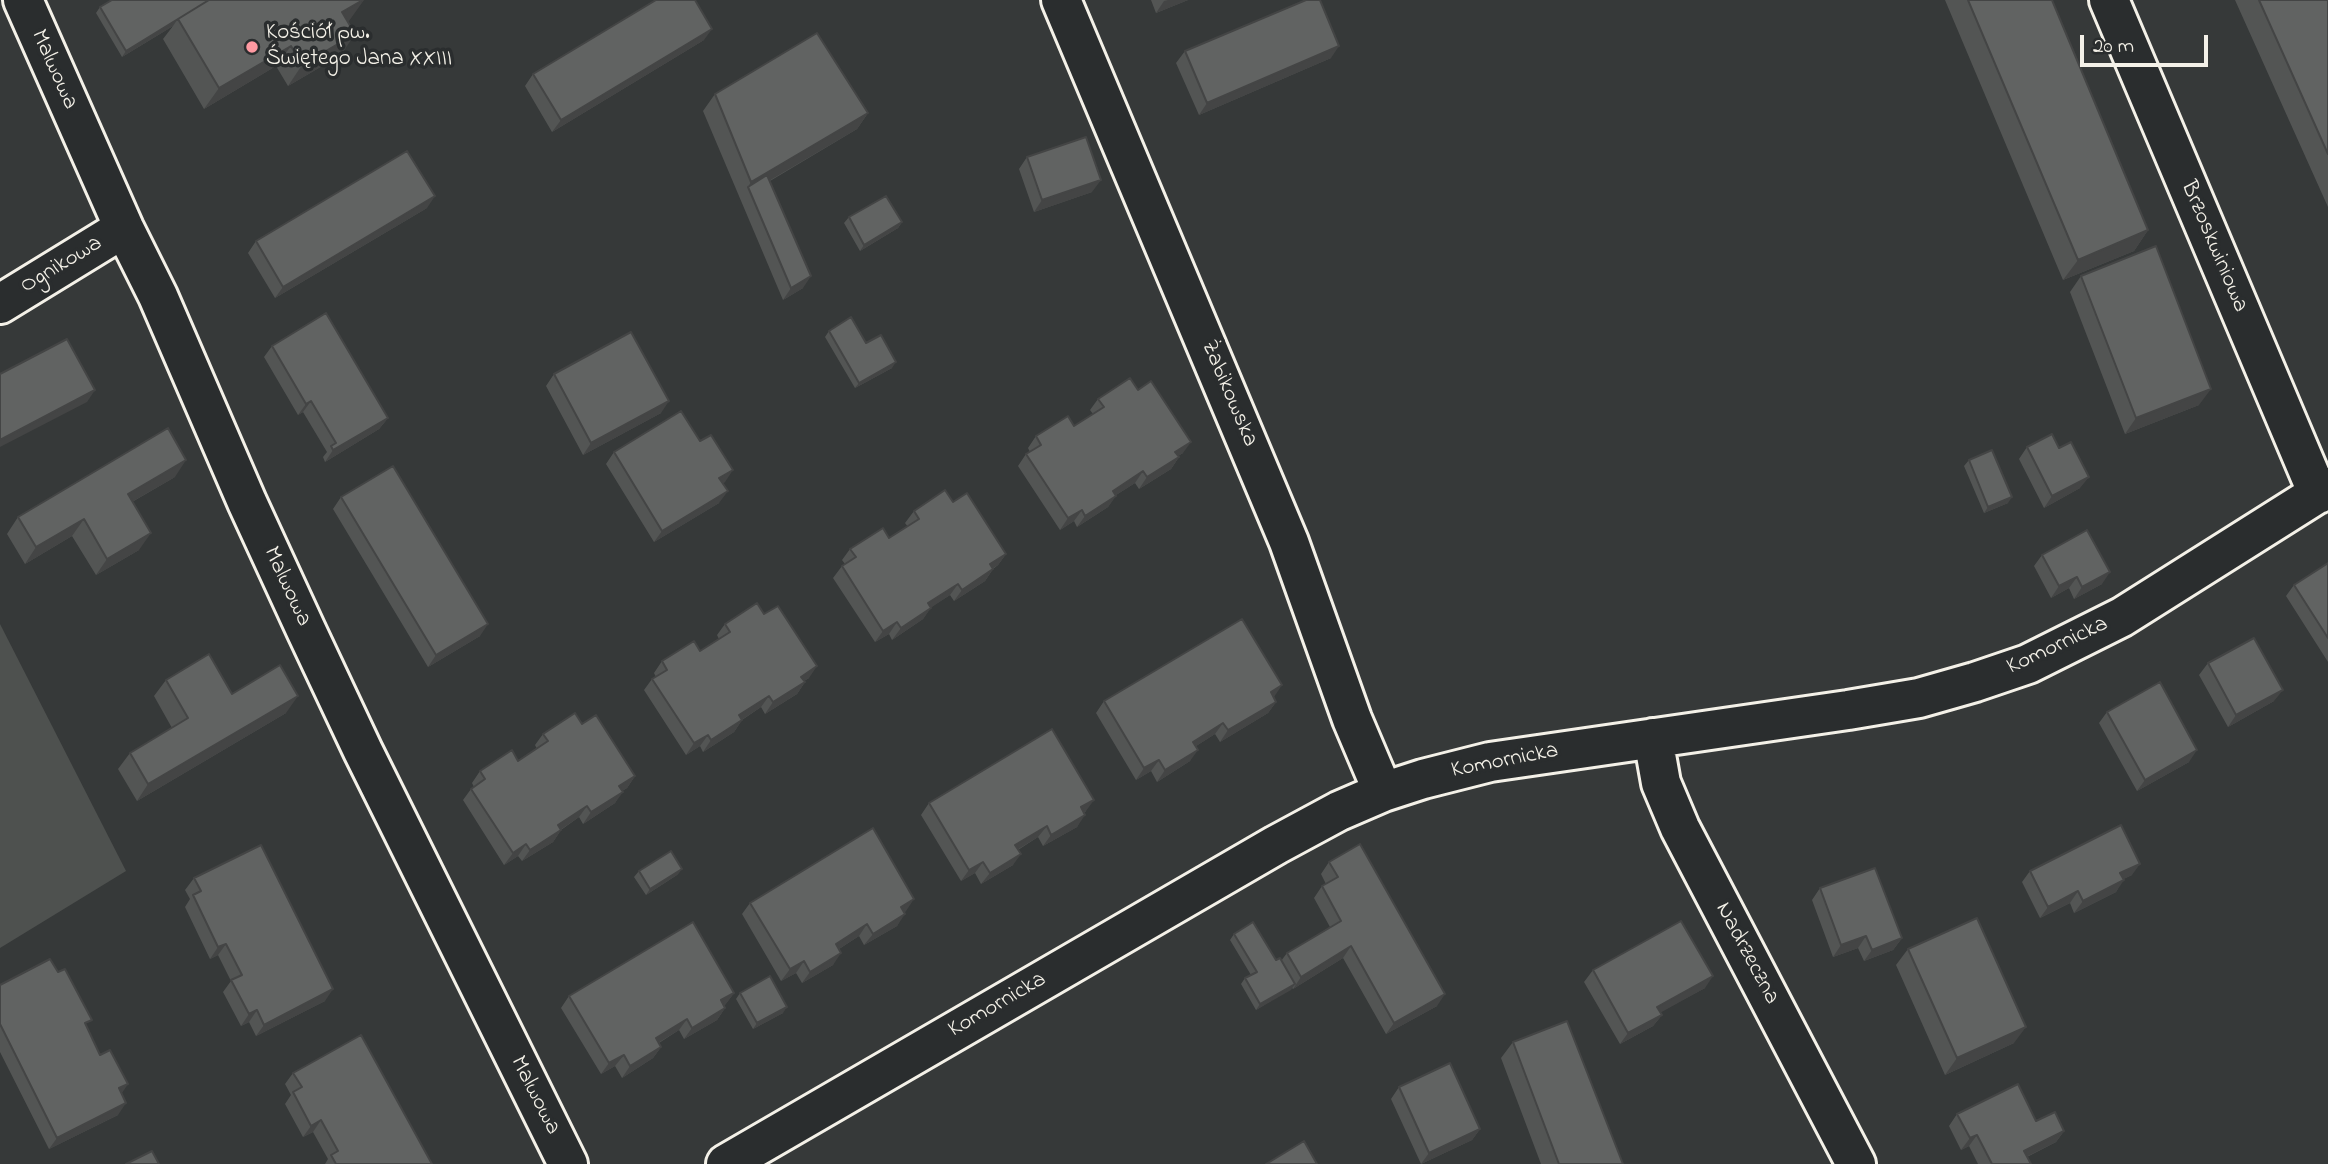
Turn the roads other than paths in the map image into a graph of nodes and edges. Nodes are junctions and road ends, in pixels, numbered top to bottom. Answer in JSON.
{"nodes":[{"id":1,"x":23,"y":0,"type":"edge"},
{"id":2,"x":1061,"y":0,"type":"edge"},
{"id":3,"x":2109,"y":0,"type":"edge"},
{"id":4,"x":124,"y":228,"type":"junction"},
{"id":5,"x":0,"y":303,"type":"edge"},
{"id":6,"x":2323,"y":490,"type":"edge"},
{"id":7,"x":1653,"y":737,"type":"junction"},
{"id":8,"x":1383,"y":792,"type":"junction"},
{"id":9,"x":568,"y":1164,"type":"edge"},
{"id":10,"x":726,"y":1164,"type":"edge"},
{"id":11,"x":1856,"y":1164,"type":"edge"}],
"edges":[{"from":1,"to":4,"type":"street","name":"Malwowa"},
{"from":2,"to":8,"type":"street","name":"Żabikowska"},
{"from":3,"to":6,"type":"street","name":"Brzoskwiniowa"},
{"from":4,"to":5,"type":"street","name":"Ognikowa"},
{"from":4,"to":9,"type":"street","name":"Malwowa"},
{"from":6,"to":7,"type":"street","name":"Komornicka"},
{"from":7,"to":8,"type":"street","name":"Komornicka"},
{"from":7,"to":11,"type":"street","name":"Nadrzeczna"},
{"from":8,"to":10,"type":"street","name":"Komornicka"}]}
